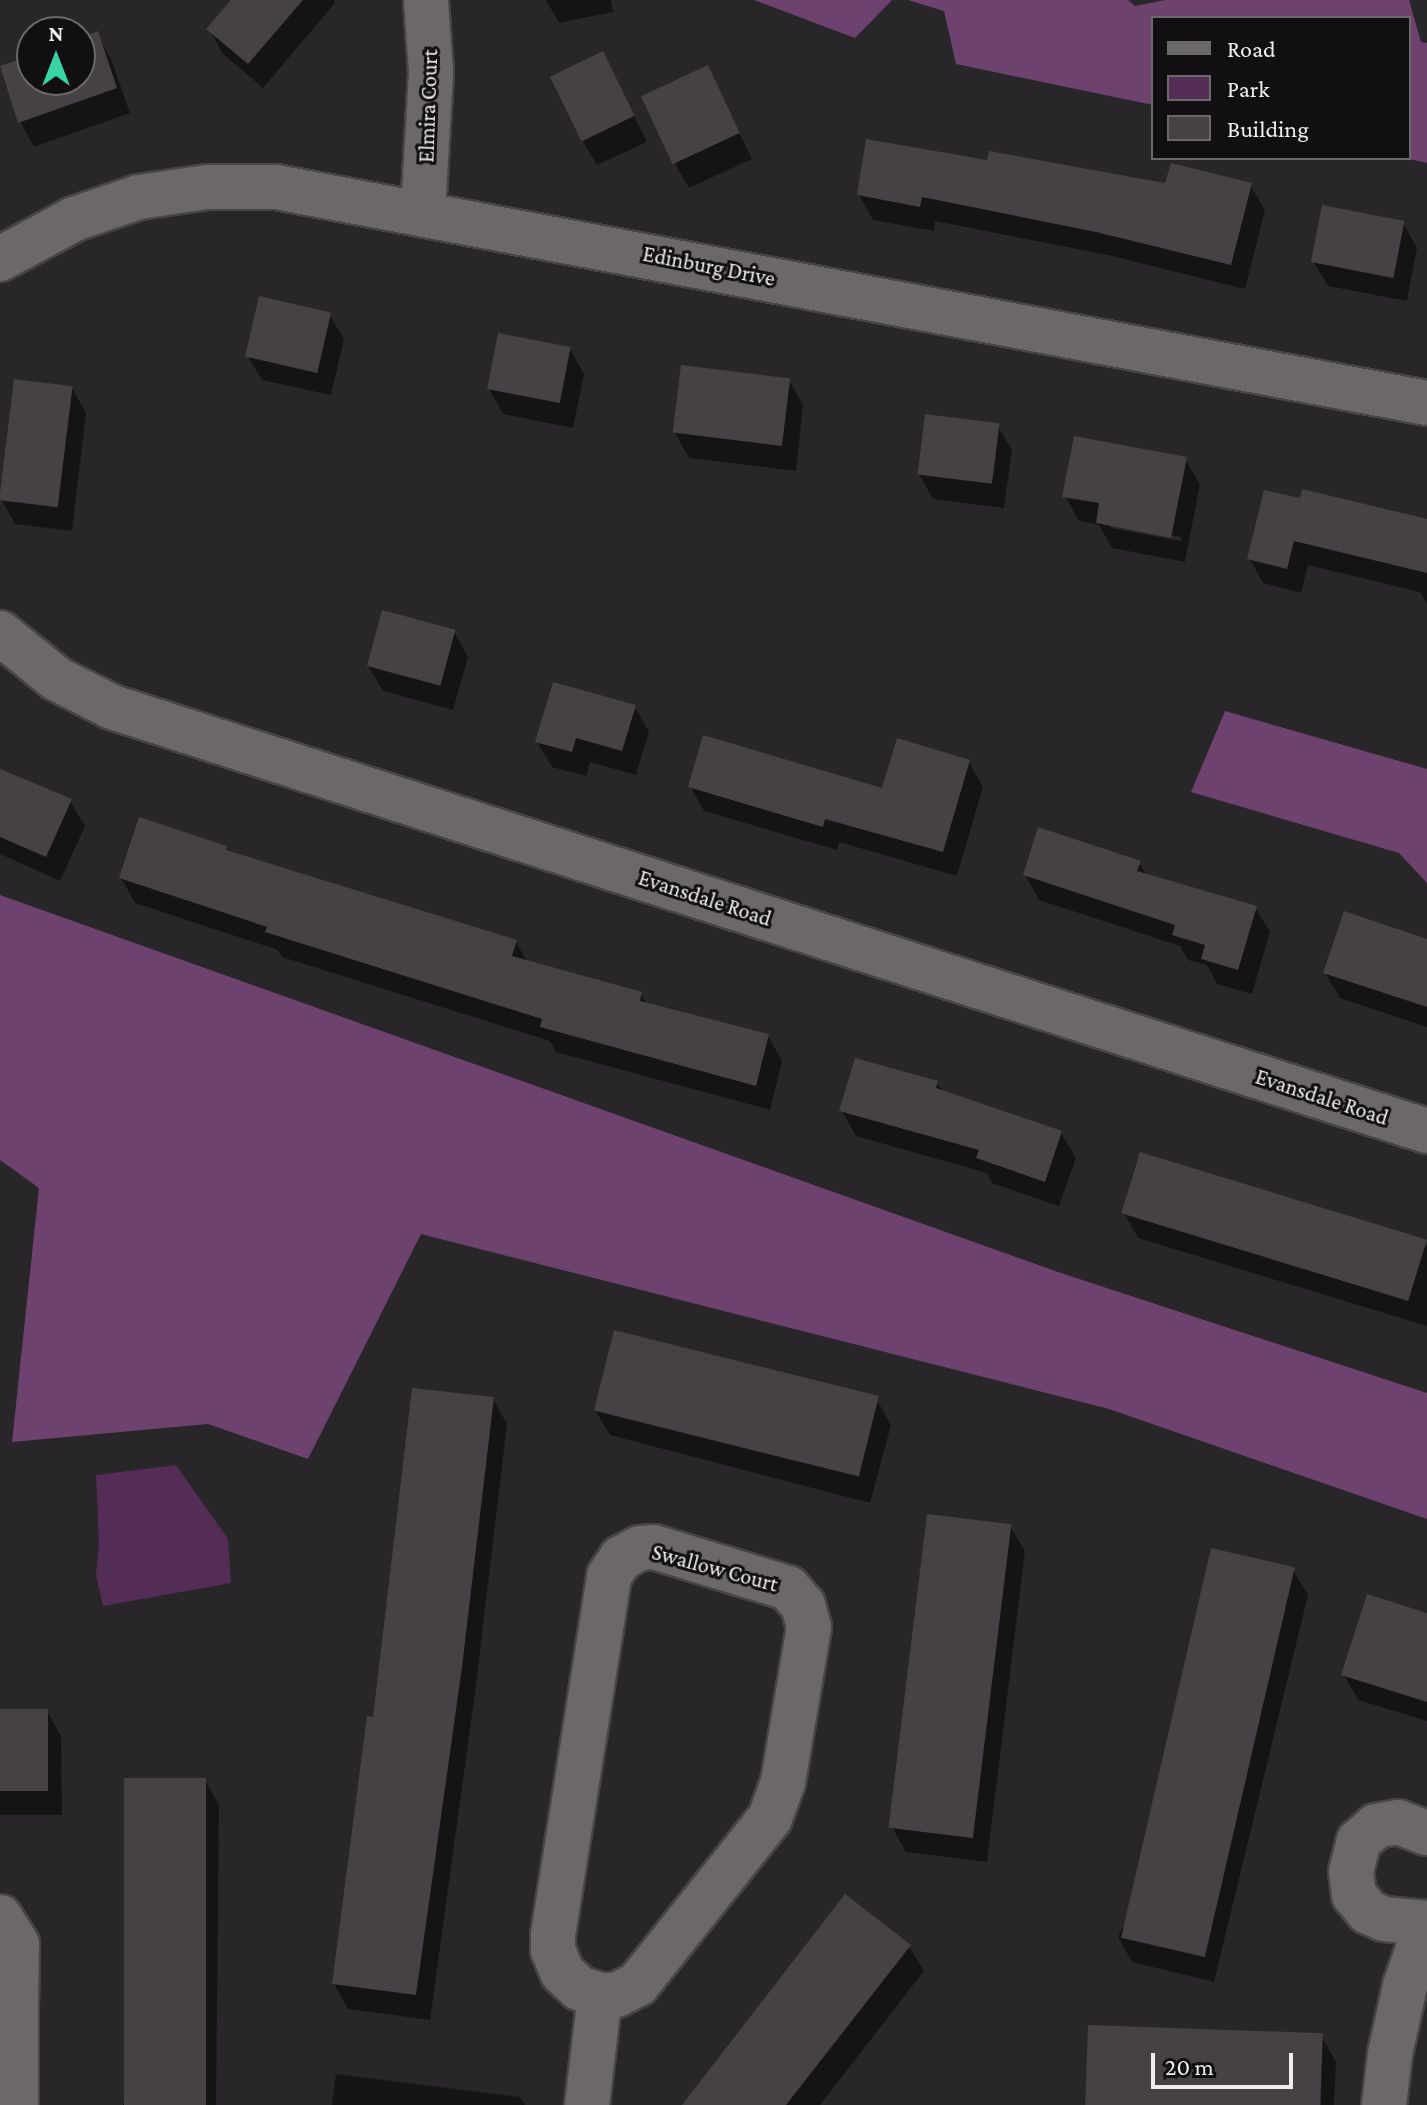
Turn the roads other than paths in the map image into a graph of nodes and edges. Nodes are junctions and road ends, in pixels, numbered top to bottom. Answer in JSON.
{"nodes":[{"id":1,"x":426,"y":0,"type":"edge"},
{"id":2,"x":423,"y":212,"type":"junction"},
{"id":3,"x":0,"y":259,"type":"edge"},
{"id":4,"x":1427,"y":403,"type":"edge"},
{"id":5,"x":0,"y":633,"type":"edge"},
{"id":6,"x":1427,"y":1131,"type":"edge"},
{"id":7,"x":1427,"y":1833,"type":"edge"},
{"id":8,"x":0,"y":1917,"type":"edge"},
{"id":9,"x":1427,"y":1923,"type":"edge"},
{"id":10,"x":600,"y":1995,"type":"junction"},
{"id":11,"x":8,"y":2010,"type":"edge"},
{"id":12,"x":16,"y":2105,"type":"edge"},
{"id":13,"x":587,"y":2105,"type":"edge"},
{"id":14,"x":1384,"y":2105,"type":"edge"}],
"edges":[{"from":1,"to":2,"type":"street","name":"Elmira Court"},
{"from":2,"to":3,"type":"street","name":"Edinburg Drive"},
{"from":2,"to":4,"type":"street","name":"Edinburg Drive"},
{"from":5,"to":6,"type":"street","name":"Evansdale Road"},
{"from":7,"to":9,"type":"street"},
{"from":8,"to":11,"type":"street"},
{"from":9,"to":14,"type":"street"},
{"from":10,"to":10,"type":"street","name":"Swallow Court"},
{"from":10,"to":13,"type":"street"},
{"from":11,"to":12,"type":"street"}]}
